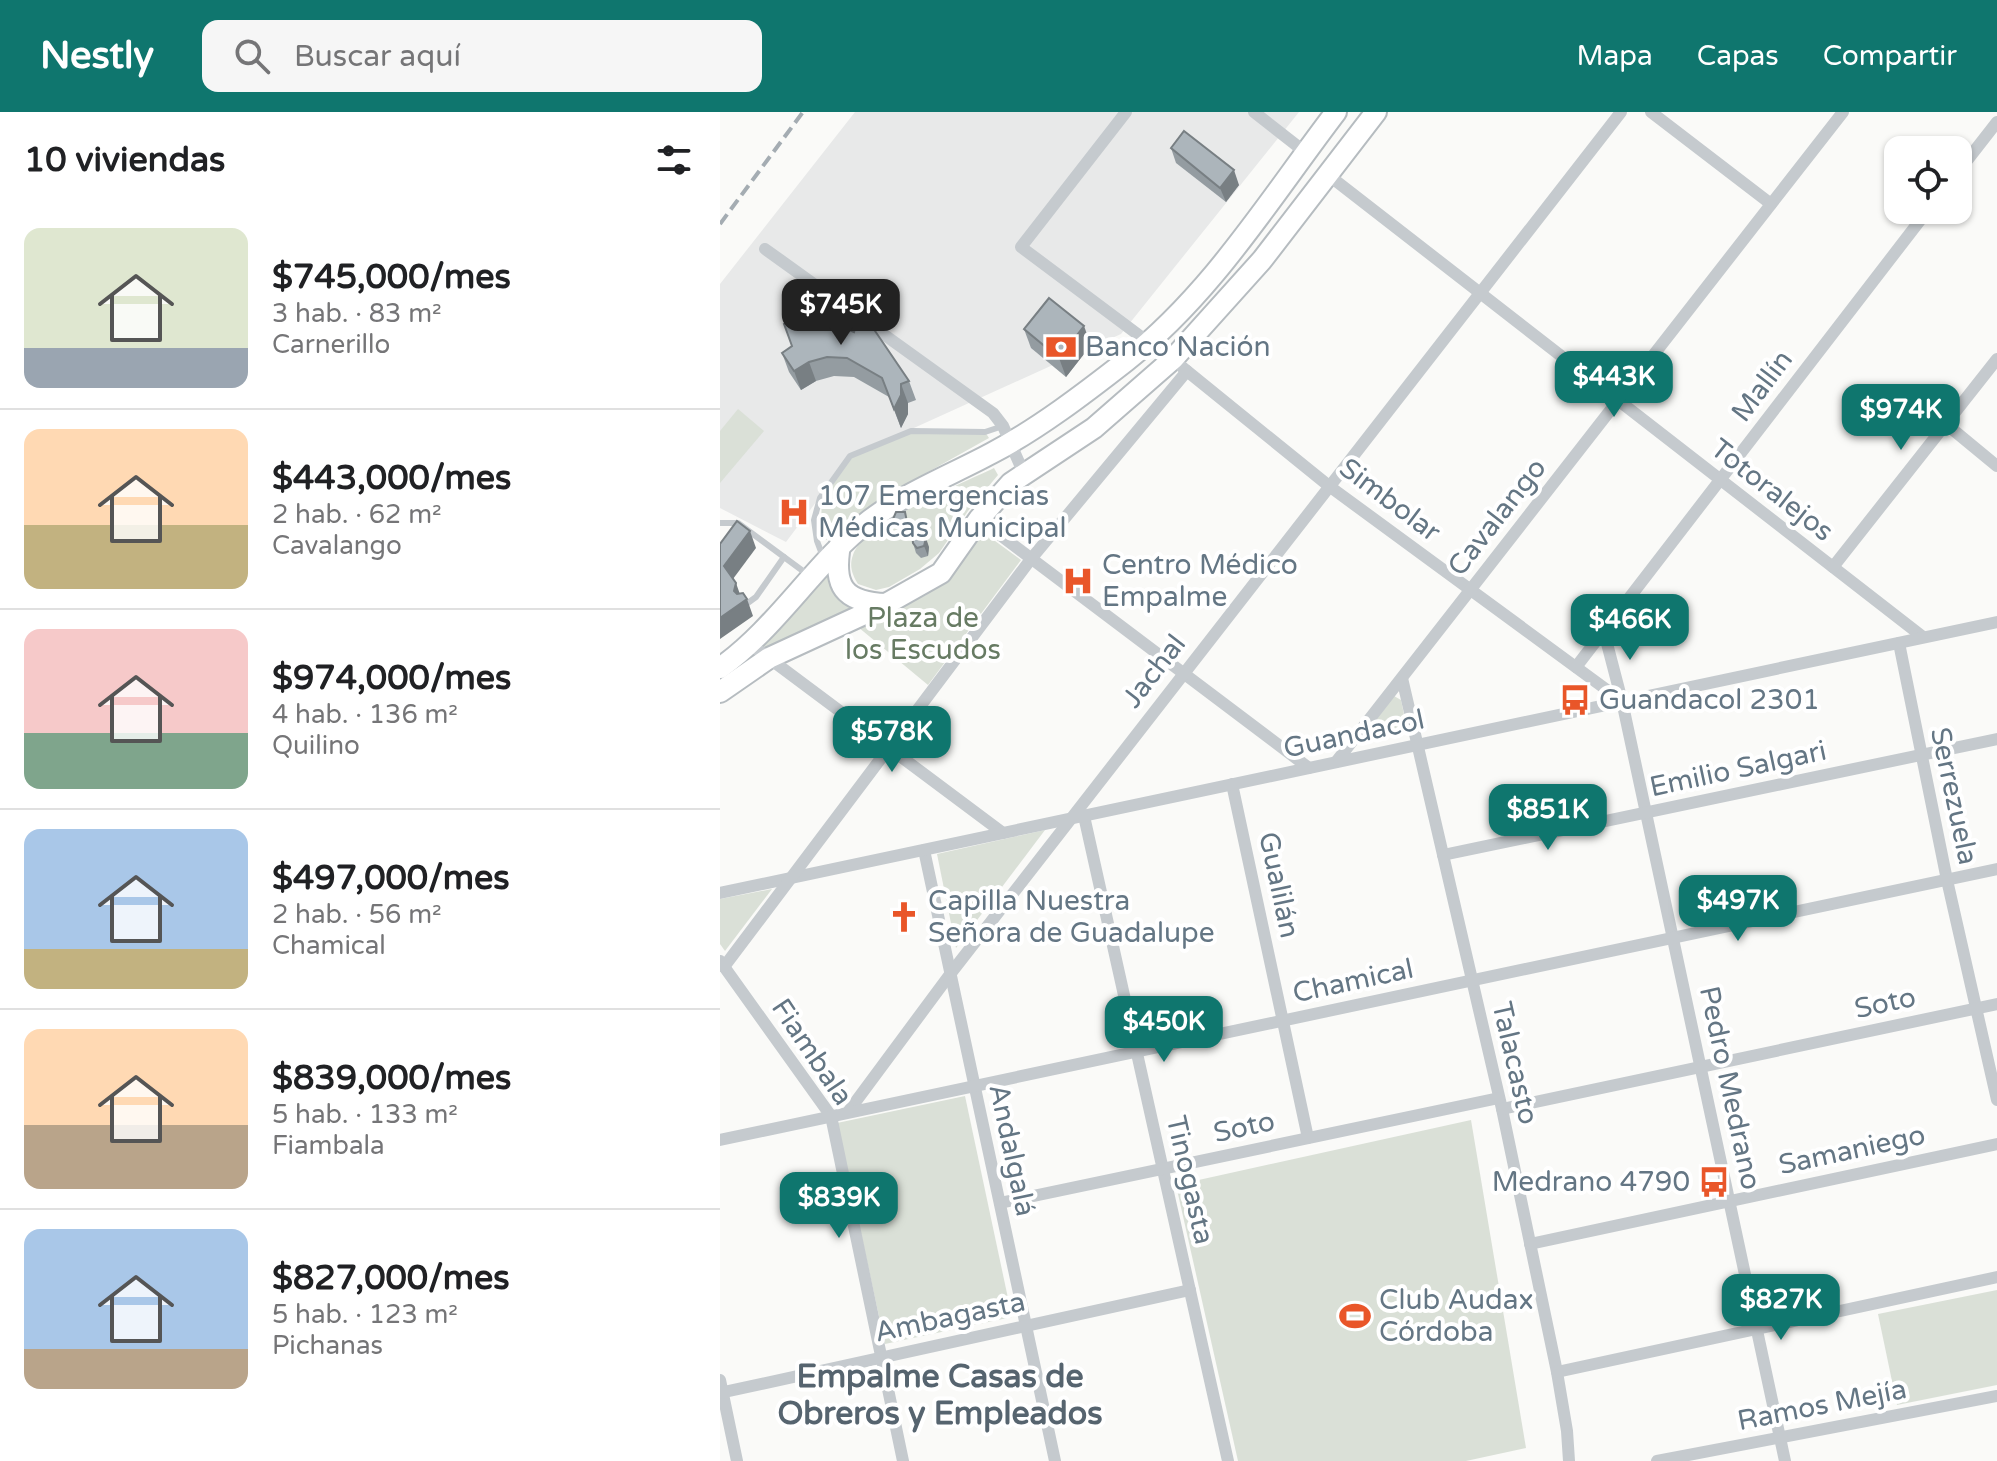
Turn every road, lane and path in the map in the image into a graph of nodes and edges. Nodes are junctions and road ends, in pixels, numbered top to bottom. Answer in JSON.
{"nodes":[{"id":1,"x":1126,"y":112,"type":"edge"},
{"id":2,"x":1254,"y":112,"type":"edge"},
{"id":3,"x":1336,"y":112,"type":"edge"},
{"id":4,"x":1376,"y":112,"type":"edge"},
{"id":5,"x":1621,"y":112,"type":"edge"},
{"id":6,"x":1651,"y":112,"type":"edge"},
{"id":7,"x":1843,"y":112,"type":"edge"},
{"id":8,"x":1997,"y":122,"type":"edge"},
{"id":9,"x":1305,"y":152,"type":"junction"},
{"id":10,"x":1972,"y":154,"type":"edge"},
{"id":11,"x":1327,"y":174,"type":"junction"},
{"id":12,"x":1771,"y":204,"type":"junction"},
{"id":13,"x":1917,"y":224,"type":"edge"},
{"id":14,"x":765,"y":249,"type":"dead end"},
{"id":15,"x":1480,"y":293,"type":"junction"},
{"id":16,"x":1148,"y":342,"type":"junction"},
{"id":17,"x":1997,"y":359,"type":"edge"},
{"id":18,"x":1180,"y":365,"type":"junction"},
{"id":19,"x":1618,"y":400,"type":"junction"},
{"id":20,"x":1946,"y":424,"type":"junction"},
{"id":21,"x":1006,"y":435,"type":"junction"},
{"id":22,"x":1997,"y":466,"type":"edge"},
{"id":23,"x":1024,"y":474,"type":"junction"},
{"id":24,"x":1720,"y":480,"type":"junction"},
{"id":25,"x":1329,"y":486,"type":"junction"},
{"id":26,"x":979,"y":519,"type":"junction"},
{"id":27,"x":720,"y":523,"type":"edge"},
{"id":28,"x":840,"y":545,"type":"junction"},
{"id":29,"x":784,"y":557,"type":"junction"},
{"id":30,"x":1031,"y":559,"type":"junction"},
{"id":31,"x":824,"y":560,"type":"junction"},
{"id":32,"x":1833,"y":567,"type":"junction"},
{"id":33,"x":810,"y":576,"type":"junction"},
{"id":34,"x":1470,"y":590,"type":"junction"},
{"id":35,"x":886,"y":604,"type":"junction"},
{"id":36,"x":745,"y":605,"type":"edge"},
{"id":37,"x":1997,"y":622,"type":"edge"},
{"id":38,"x":1604,"y":632,"type":"junction"},
{"id":39,"x":1923,"y":637,"type":"junction"},
{"id":40,"x":1899,"y":643,"type":"junction"},
{"id":41,"x":750,"y":644,"type":"junction"},
{"id":42,"x":769,"y":658,"type":"junction"},
{"id":43,"x":1576,"y":667,"type":"junction"},
{"id":44,"x":720,"y":668,"type":"edge"},
{"id":45,"x":1183,"y":673,"type":"junction"},
{"id":46,"x":1402,"y":678,"type":"junction"},
{"id":47,"x":720,"y":692,"type":"edge"},
{"id":48,"x":1622,"y":701,"type":"junction"},
{"id":49,"x":1997,"y":739,"type":"edge"},
{"id":50,"x":1417,"y":745,"type":"junction"},
{"id":51,"x":888,"y":749,"type":"junction"},
{"id":52,"x":1921,"y":755,"type":"junction"},
{"id":53,"x":1336,"y":762,"type":"junction"},
{"id":54,"x":1309,"y":768,"type":"junction"},
{"id":55,"x":1232,"y":784,"type":"junction"},
{"id":56,"x":1646,"y":813,"type":"junction"},
{"id":57,"x":1084,"y":816,"type":"junction"},
{"id":58,"x":1070,"y":819,"type":"junction"},
{"id":59,"x":1003,"y":833,"type":"junction"},
{"id":60,"x":924,"y":850,"type":"junction"},
{"id":61,"x":1443,"y":855,"type":"junction"},
{"id":62,"x":1997,"y":869,"type":"edge"},
{"id":63,"x":792,"y":878,"type":"junction"},
{"id":64,"x":1947,"y":880,"type":"junction"},
{"id":65,"x":720,"y":893,"type":"edge"},
{"id":66,"x":1673,"y":938,"type":"junction"},
{"id":67,"x":722,"y":964,"type":"edge"},
{"id":68,"x":951,"y":973,"type":"junction"},
{"id":69,"x":1472,"y":981,"type":"junction"},
{"id":70,"x":1997,"y":1004,"type":"edge"},
{"id":71,"x":1976,"y":1008,"type":"junction"},
{"id":72,"x":1283,"y":1021,"type":"junction"},
{"id":73,"x":1135,"y":1051,"type":"junction"},
{"id":74,"x":1701,"y":1067,"type":"junction"},
{"id":75,"x":973,"y":1086,"type":"junction"},
{"id":76,"x":1997,"y":1100,"type":"edge"},
{"id":77,"x":1500,"y":1103,"type":"junction"},
{"id":78,"x":848,"y":1112,"type":"junction"},
{"id":79,"x":831,"y":1116,"type":"junction"},
{"id":80,"x":1308,"y":1138,"type":"junction"},
{"id":81,"x":720,"y":1140,"type":"edge"},
{"id":82,"x":1997,"y":1144,"type":"edge"},
{"id":83,"x":1163,"y":1168,"type":"junction"},
{"id":84,"x":1730,"y":1201,"type":"junction"},
{"id":85,"x":1000,"y":1203,"type":"junction"},
{"id":86,"x":1530,"y":1244,"type":"junction"},
{"id":87,"x":1997,"y":1277,"type":"edge"},
{"id":88,"x":1190,"y":1290,"type":"junction"},
{"id":89,"x":1026,"y":1325,"type":"junction"},
{"id":90,"x":1757,"y":1329,"type":"junction"},
{"id":91,"x":881,"y":1357,"type":"junction"},
{"id":92,"x":1557,"y":1372,"type":"junction"},
{"id":93,"x":721,"y":1388,"type":"edge"},
{"id":94,"x":1997,"y":1396,"type":"edge"},
{"id":95,"x":1780,"y":1437,"type":"junction"},
{"id":96,"x":737,"y":1461,"type":"edge"},
{"id":97,"x":903,"y":1461,"type":"edge"},
{"id":98,"x":1055,"y":1461,"type":"edge"},
{"id":99,"x":1228,"y":1461,"type":"edge"},
{"id":100,"x":1569,"y":1461,"type":"edge"},
{"id":101,"x":1657,"y":1461,"type":"edge"},
{"id":102,"x":1785,"y":1461,"type":"edge"}],
"edges":[{"from":1,"to":16,"type":"street"},
{"from":2,"to":9,"type":"street"},
{"from":3,"to":9,"type":"main road"},
{"from":4,"to":11,"type":"main road"},
{"from":5,"to":15,"type":"street","name":"Jachal"},
{"from":6,"to":12,"type":"street"},
{"from":7,"to":12,"type":"street","name":"Cavalango"},
{"from":8,"to":10,"type":"street"},
{"from":9,"to":16,"type":"main road"},
{"from":11,"to":15,"type":"street","name":"Totoralejos"},
{"from":11,"to":18,"type":"main road"},
{"from":12,"to":19,"type":"street","name":"Cavalango"},
{"from":13,"to":24,"type":"street","name":"Mallín"},
{"from":14,"to":21,"type":"street"},
{"from":15,"to":19,"type":"street","name":"Totoralejos"},
{"from":15,"to":25,"type":"street","name":"Jachal"},
{"from":16,"to":21,"type":"main road"},
{"from":17,"to":20,"type":"street"},
{"from":18,"to":23,"type":"main road"},
{"from":18,"to":25,"type":"street","name":"Simbolar"},
{"from":18,"to":30,"type":"street"},
{"from":19,"to":24,"type":"street","name":"Totoralejos"},
{"from":19,"to":34,"type":"street","name":"Cavalango"},
{"from":20,"to":22,"type":"street"},
{"from":20,"to":32,"type":"street"},
{"from":21,"to":23,"type":"street"},
{"from":21,"to":28,"type":"main road"},
{"from":21,"to":31,"type":"lane"},
{"from":23,"to":26,"type":"main road"},
{"from":24,"to":32,"type":"street","name":"Totoralejos"},
{"from":24,"to":38,"type":"street","name":"Mallín"},
{"from":25,"to":34,"type":"street","name":"Simbolar"},
{"from":25,"to":45,"type":"street","name":"Jachal"},
{"from":26,"to":30,"type":"street"},
{"from":26,"to":35,"type":"main road"},
{"from":27,"to":29,"type":"lane"},
{"from":28,"to":31,"type":"main road"},
{"from":28,"to":35,"type":"main road"},
{"from":29,"to":33,"type":"lane"},
{"from":29,"to":36,"type":"lane"},
{"from":30,"to":45,"type":"street"},
{"from":30,"to":51,"type":"street"},
{"from":31,"to":33,"type":"main road"},
{"from":32,"to":39,"type":"street","name":"Totoralejos"},
{"from":33,"to":41,"type":"main road"},
{"from":34,"to":43,"type":"street","name":"Simbolar"},
{"from":34,"to":46,"type":"street","name":"Cavalango"},
{"from":35,"to":42,"type":"main road"},
{"from":37,"to":39,"type":"street","name":"Guandacol"},
{"from":38,"to":43,"type":"street","name":"Mallín"},
{"from":38,"to":48,"type":"street","name":"Pedro Medrano"},
{"from":39,"to":40,"type":"street","name":"Guandacol"},
{"from":40,"to":48,"type":"street","name":"Guandacol"},
{"from":40,"to":52,"type":"street","name":"Serrezuela"},
{"from":41,"to":42,"type":"street"},
{"from":41,"to":44,"type":"main road"},
{"from":42,"to":47,"type":"main road"},
{"from":42,"to":51,"type":"street"},
{"from":43,"to":48,"type":"street","name":"Simbolar"},
{"from":45,"to":54,"type":"street"},
{"from":45,"to":58,"type":"street","name":"Jachal"},
{"from":46,"to":50,"type":"street","name":"Talacasto"},
{"from":46,"to":53,"type":"street","name":"Cavalango"},
{"from":48,"to":50,"type":"street","name":"Guandacol"},
{"from":48,"to":56,"type":"street","name":"Pedro Medrano"},
{"from":49,"to":52,"type":"street","name":"Emilio Salgari"},
{"from":50,"to":53,"type":"street","name":"Guandacol"},
{"from":50,"to":61,"type":"street","name":"Talacasto"},
{"from":51,"to":59,"type":"street"},
{"from":51,"to":63,"type":"street"},
{"from":52,"to":56,"type":"street","name":"Emilio Salgari"},
{"from":52,"to":64,"type":"street","name":"Serrezuela"},
{"from":53,"to":54,"type":"street","name":"Guandacol"},
{"from":54,"to":55,"type":"street","name":"Guandacol"},
{"from":55,"to":57,"type":"street","name":"Guandacol"},
{"from":55,"to":72,"type":"street","name":"Gualilán"},
{"from":56,"to":61,"type":"street","name":"Emilio Salgari"},
{"from":56,"to":66,"type":"street","name":"Pedro Medrano"},
{"from":57,"to":58,"type":"street","name":"Guandacol"},
{"from":57,"to":73,"type":"street","name":"Tinogasta"},
{"from":58,"to":59,"type":"street","name":"Guandacol"},
{"from":58,"to":68,"type":"street","name":"Jachal"},
{"from":59,"to":60,"type":"street","name":"Guandacol"},
{"from":60,"to":63,"type":"street","name":"Guandacol"},
{"from":60,"to":68,"type":"street","name":"Andalgalá"},
{"from":61,"to":69,"type":"street","name":"Talacasto"},
{"from":62,"to":64,"type":"street","name":"Chamical"},
{"from":63,"to":65,"type":"street","name":"Guandacol"},
{"from":63,"to":67,"type":"street"},
{"from":64,"to":66,"type":"street","name":"Chamical"},
{"from":64,"to":71,"type":"street","name":"Serrezuela"},
{"from":66,"to":69,"type":"street","name":"Chamical"},
{"from":66,"to":74,"type":"street","name":"Pedro Medrano"},
{"from":67,"to":79,"type":"street","name":"Fiambala"},
{"from":68,"to":75,"type":"street","name":"Andalgalá"},
{"from":68,"to":78,"type":"street","name":"Jachal"},
{"from":69,"to":72,"type":"street","name":"Chamical"},
{"from":69,"to":77,"type":"street","name":"Talacasto"},
{"from":70,"to":71,"type":"street","name":"Soto"},
{"from":71,"to":74,"type":"street","name":"Soto"},
{"from":71,"to":76,"type":"street","name":"Serrezuela"},
{"from":72,"to":73,"type":"street","name":"Chamical"},
{"from":72,"to":80,"type":"street","name":"Gualilán"},
{"from":73,"to":75,"type":"street","name":"Chamical"},
{"from":73,"to":83,"type":"street","name":"Tinogasta"},
{"from":74,"to":77,"type":"street","name":"Soto"},
{"from":74,"to":84,"type":"street","name":"Pedro Medrano"},
{"from":75,"to":78,"type":"street","name":"Chamical"},
{"from":75,"to":85,"type":"street","name":"Andalgalá"},
{"from":77,"to":80,"type":"street","name":"Soto"},
{"from":77,"to":86,"type":"street","name":"Talacasto"},
{"from":78,"to":79,"type":"street","name":"Chamical"},
{"from":79,"to":81,"type":"street","name":"Chamical"},
{"from":79,"to":91,"type":"street","name":"Fiambala"},
{"from":80,"to":83,"type":"street","name":"Soto"},
{"from":82,"to":84,"type":"street","name":"Samaniego"},
{"from":83,"to":85,"type":"street","name":"Soto"},
{"from":83,"to":88,"type":"street","name":"Tinogasta"},
{"from":84,"to":86,"type":"street","name":"Samaniego"},
{"from":84,"to":90,"type":"street","name":"Pedro Medrano"},
{"from":85,"to":89,"type":"street","name":"Andalgalá"},
{"from":86,"to":92,"type":"street","name":"Talacasto"},
{"from":87,"to":90,"type":"street"},
{"from":88,"to":89,"type":"street","name":"Ambagasta"},
{"from":88,"to":99,"type":"street","name":"Tinogasta"},
{"from":89,"to":91,"type":"street","name":"Ambagasta"},
{"from":89,"to":98,"type":"street","name":"Andalgalá"},
{"from":90,"to":92,"type":"street"},
{"from":90,"to":95,"type":"street","name":"Pedro Medrano"},
{"from":91,"to":93,"type":"street","name":"Ambagasta"},
{"from":91,"to":97,"type":"street","name":"Fiambala"},
{"from":92,"to":100,"type":"street","name":"Talacasto"},
{"from":93,"to":96,"type":"street"},
{"from":94,"to":95,"type":"street","name":"Ramos Mejía"},
{"from":95,"to":101,"type":"street","name":"Ramos Mejía"},
{"from":95,"to":102,"type":"street","name":"Pedro Medrano"}]}
